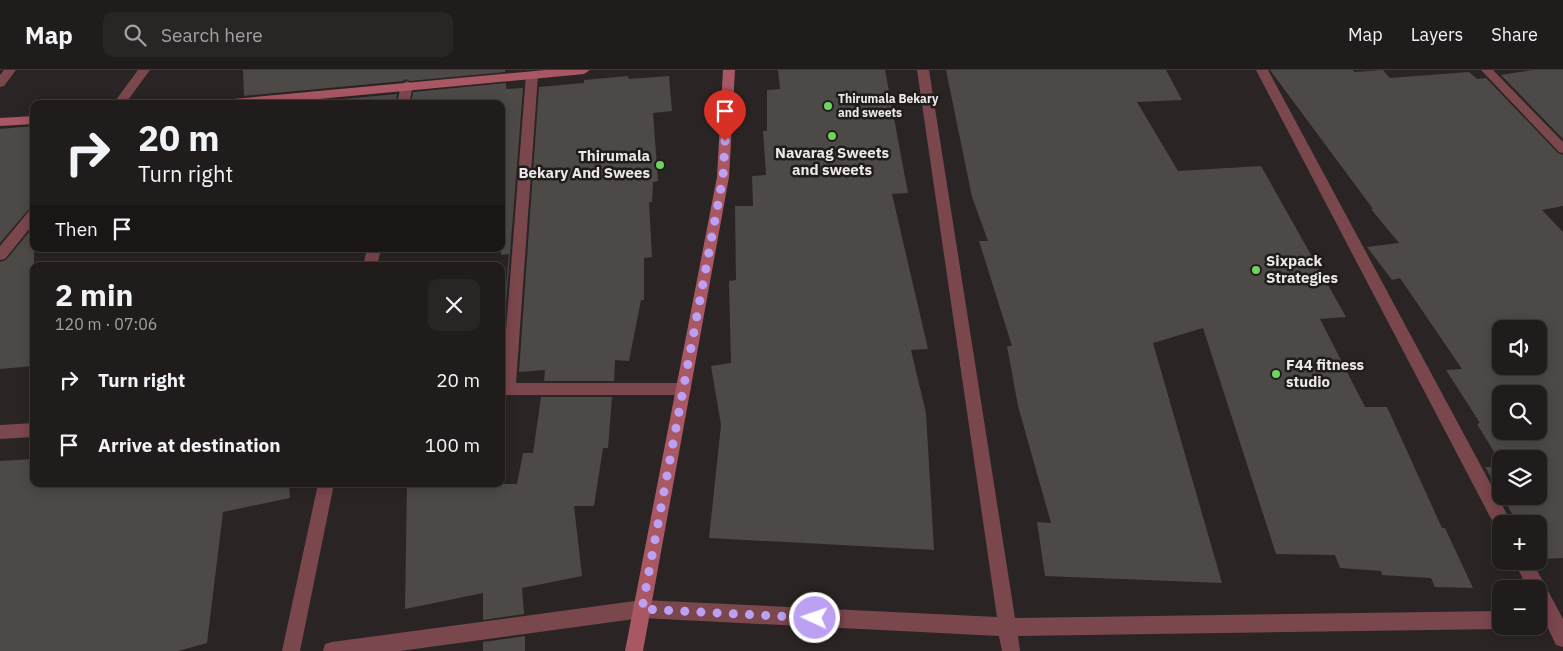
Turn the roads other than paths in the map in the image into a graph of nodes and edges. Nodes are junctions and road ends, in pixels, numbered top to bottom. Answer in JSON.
{"nodes":[{"id":1,"x":10,"y":70,"type":"edge"},
{"id":2,"x":144,"y":70,"type":"edge"},
{"id":3,"x":584,"y":70,"type":"edge"},
{"id":4,"x":729,"y":70,"type":"edge"},
{"id":5,"x":923,"y":70,"type":"edge"},
{"id":6,"x":1262,"y":70,"type":"edge"},
{"id":7,"x":1487,"y":70,"type":"edge"},
{"id":8,"x":532,"y":75,"type":"junction"},
{"id":9,"x":0,"y":83,"type":"edge"},
{"id":10,"x":407,"y":86,"type":"junction"},
{"id":11,"x":122,"y":100,"type":"edge"},
{"id":12,"x":264,"y":100,"type":"edge"},
{"id":13,"x":405,"y":100,"type":"edge"},
{"id":14,"x":30,"y":120,"type":"edge"},
{"id":15,"x":0,"y":122,"type":"edge"},
{"id":16,"x":1563,"y":149,"type":"edge"},
{"id":17,"x":30,"y":219,"type":"edge"},
{"id":18,"x":0,"y":255,"type":"edge"},
{"id":19,"x":505,"y":389,"type":"edge"},
{"id":20,"x":683,"y":389,"type":"junction"},
{"id":21,"x":30,"y":430,"type":"edge"},
{"id":22,"x":0,"y":432,"type":"edge"},
{"id":23,"x":325,"y":487,"type":"edge"},
{"id":24,"x":1498,"y":515,"type":"edge"},
{"id":25,"x":642,"y":609,"type":"junction"},
{"id":26,"x":1492,"y":620,"type":"edge"},
{"id":27,"x":1552,"y":620,"type":"edge"},
{"id":28,"x":1007,"y":627,"type":"junction"},
{"id":29,"x":1563,"y":638,"type":"edge"},
{"id":30,"x":291,"y":651,"type":"edge"},
{"id":31,"x":332,"y":651,"type":"edge"},
{"id":32,"x":634,"y":651,"type":"edge"},
{"id":33,"x":1011,"y":651,"type":"edge"}],
"edges":[{"from":1,"to":9,"type":"street"},
{"from":2,"to":11,"type":"street"},
{"from":3,"to":8,"type":"street"},
{"from":4,"to":20,"type":"street"},
{"from":5,"to":28,"type":"street"},
{"from":6,"to":24,"type":"street"},
{"from":7,"to":16,"type":"street"},
{"from":8,"to":10,"type":"street"},
{"from":8,"to":19,"type":"street"},
{"from":10,"to":12,"type":"street"},
{"from":10,"to":13,"type":"street"},
{"from":14,"to":15,"type":"street"},
{"from":17,"to":18,"type":"street"},
{"from":19,"to":20,"type":"street"},
{"from":20,"to":25,"type":"street"},
{"from":21,"to":22,"type":"street"},
{"from":23,"to":30,"type":"street"},
{"from":25,"to":28,"type":"street"},
{"from":25,"to":31,"type":"street"},
{"from":25,"to":32,"type":"street"},
{"from":26,"to":28,"type":"street"},
{"from":27,"to":29,"type":"street"},
{"from":28,"to":33,"type":"street"}]}
